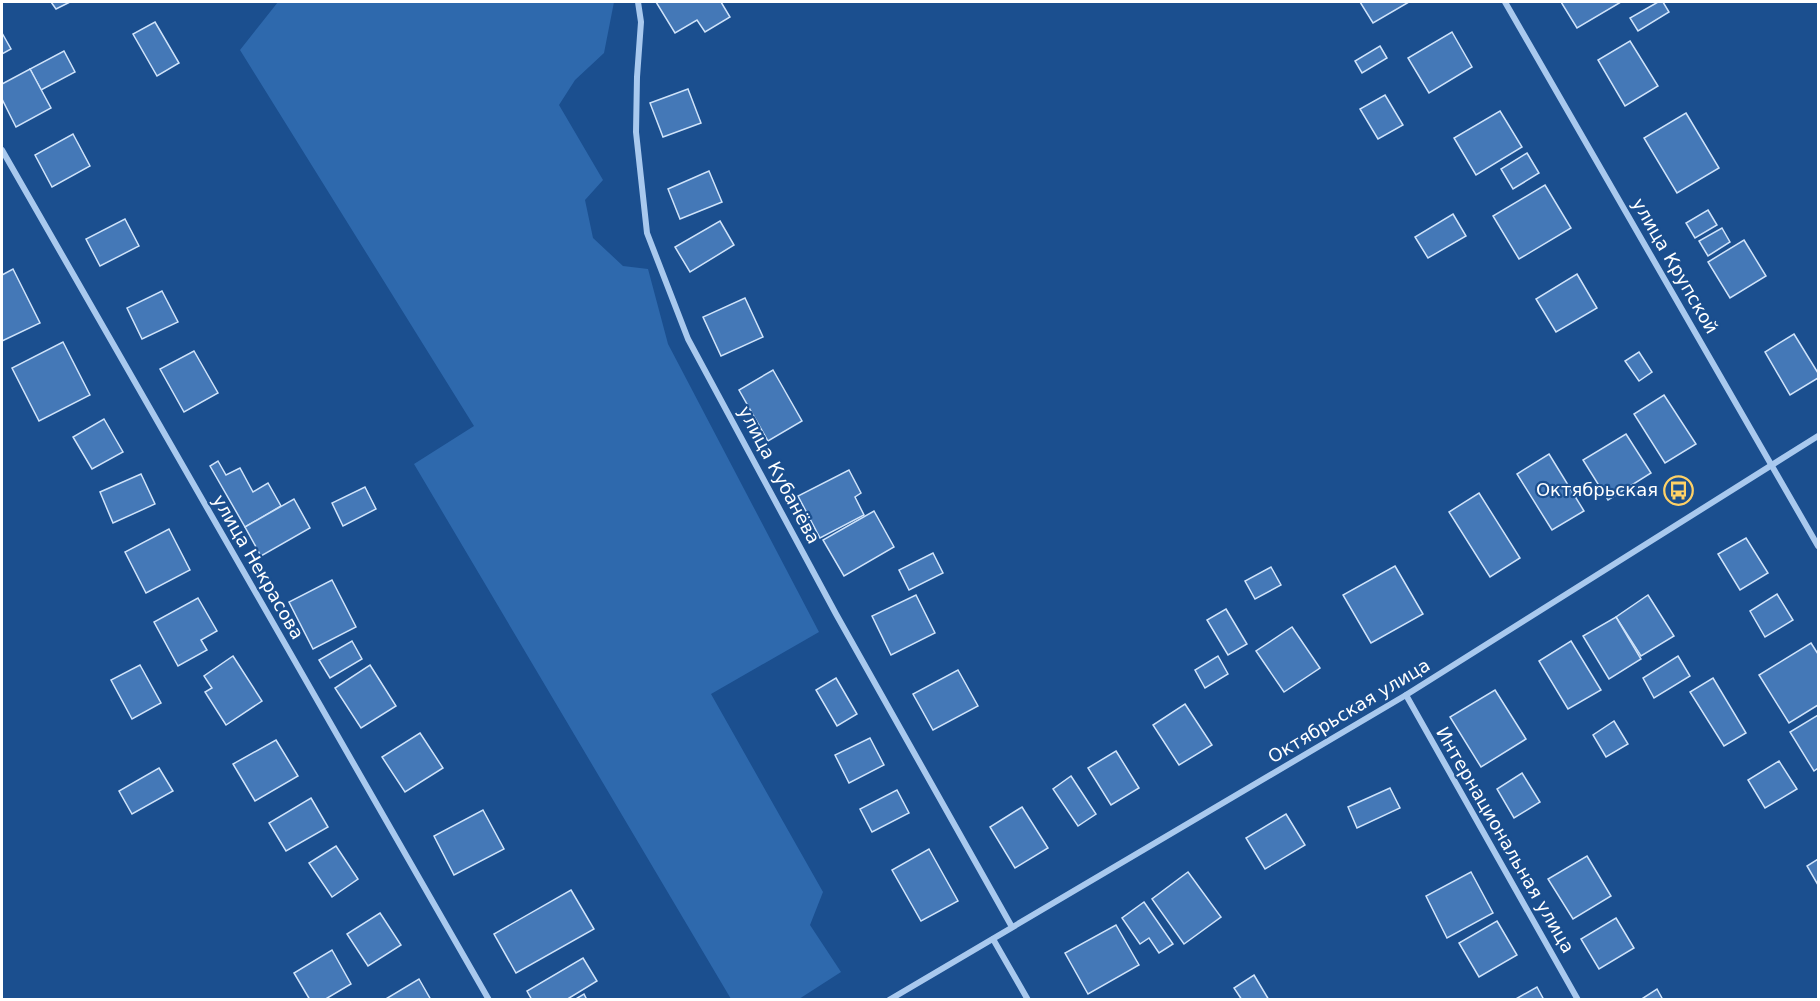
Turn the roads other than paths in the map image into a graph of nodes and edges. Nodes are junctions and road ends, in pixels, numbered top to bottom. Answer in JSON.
{"nodes":[{"id":1,"x":638,"y":2,"type":"edge"},
{"id":2,"x":1505,"y":2,"type":"edge"},
{"id":3,"x":2,"y":150,"type":"edge"},
{"id":4,"x":1818,"y":436,"type":"edge"},
{"id":5,"x":1772,"y":465,"type":"junction"},
{"id":6,"x":1818,"y":546,"type":"edge"},
{"id":7,"x":1406,"y":695,"type":"junction"},
{"id":8,"x":1012,"y":927,"type":"junction"},
{"id":9,"x":993,"y":939,"type":"junction"},
{"id":10,"x":489,"y":999,"type":"edge"},
{"id":11,"x":889,"y":999,"type":"edge"},
{"id":12,"x":1028,"y":999,"type":"edge"},
{"id":13,"x":1578,"y":999,"type":"edge"}],
"edges":[{"from":1,"to":8,"type":"street","name":"улица Кубанёва"},
{"from":2,"to":5,"type":"street","name":"улица Крупской"},
{"from":3,"to":10,"type":"street","name":"улица Некрасова"},
{"from":4,"to":5,"type":"street","name":"Октябрьская улица"},
{"from":5,"to":6,"type":"street","name":"улица Крупской"},
{"from":5,"to":7,"type":"street","name":"Октябрьская улица"},
{"from":7,"to":8,"type":"street","name":"Октябрьская улица"},
{"from":7,"to":13,"type":"street","name":"Интернациональная улица"},
{"from":8,"to":9,"type":"street","name":"Октябрьская улица"},
{"from":9,"to":11,"type":"street","name":"Октябрьская улица"},
{"from":9,"to":12,"type":"street"}]}
